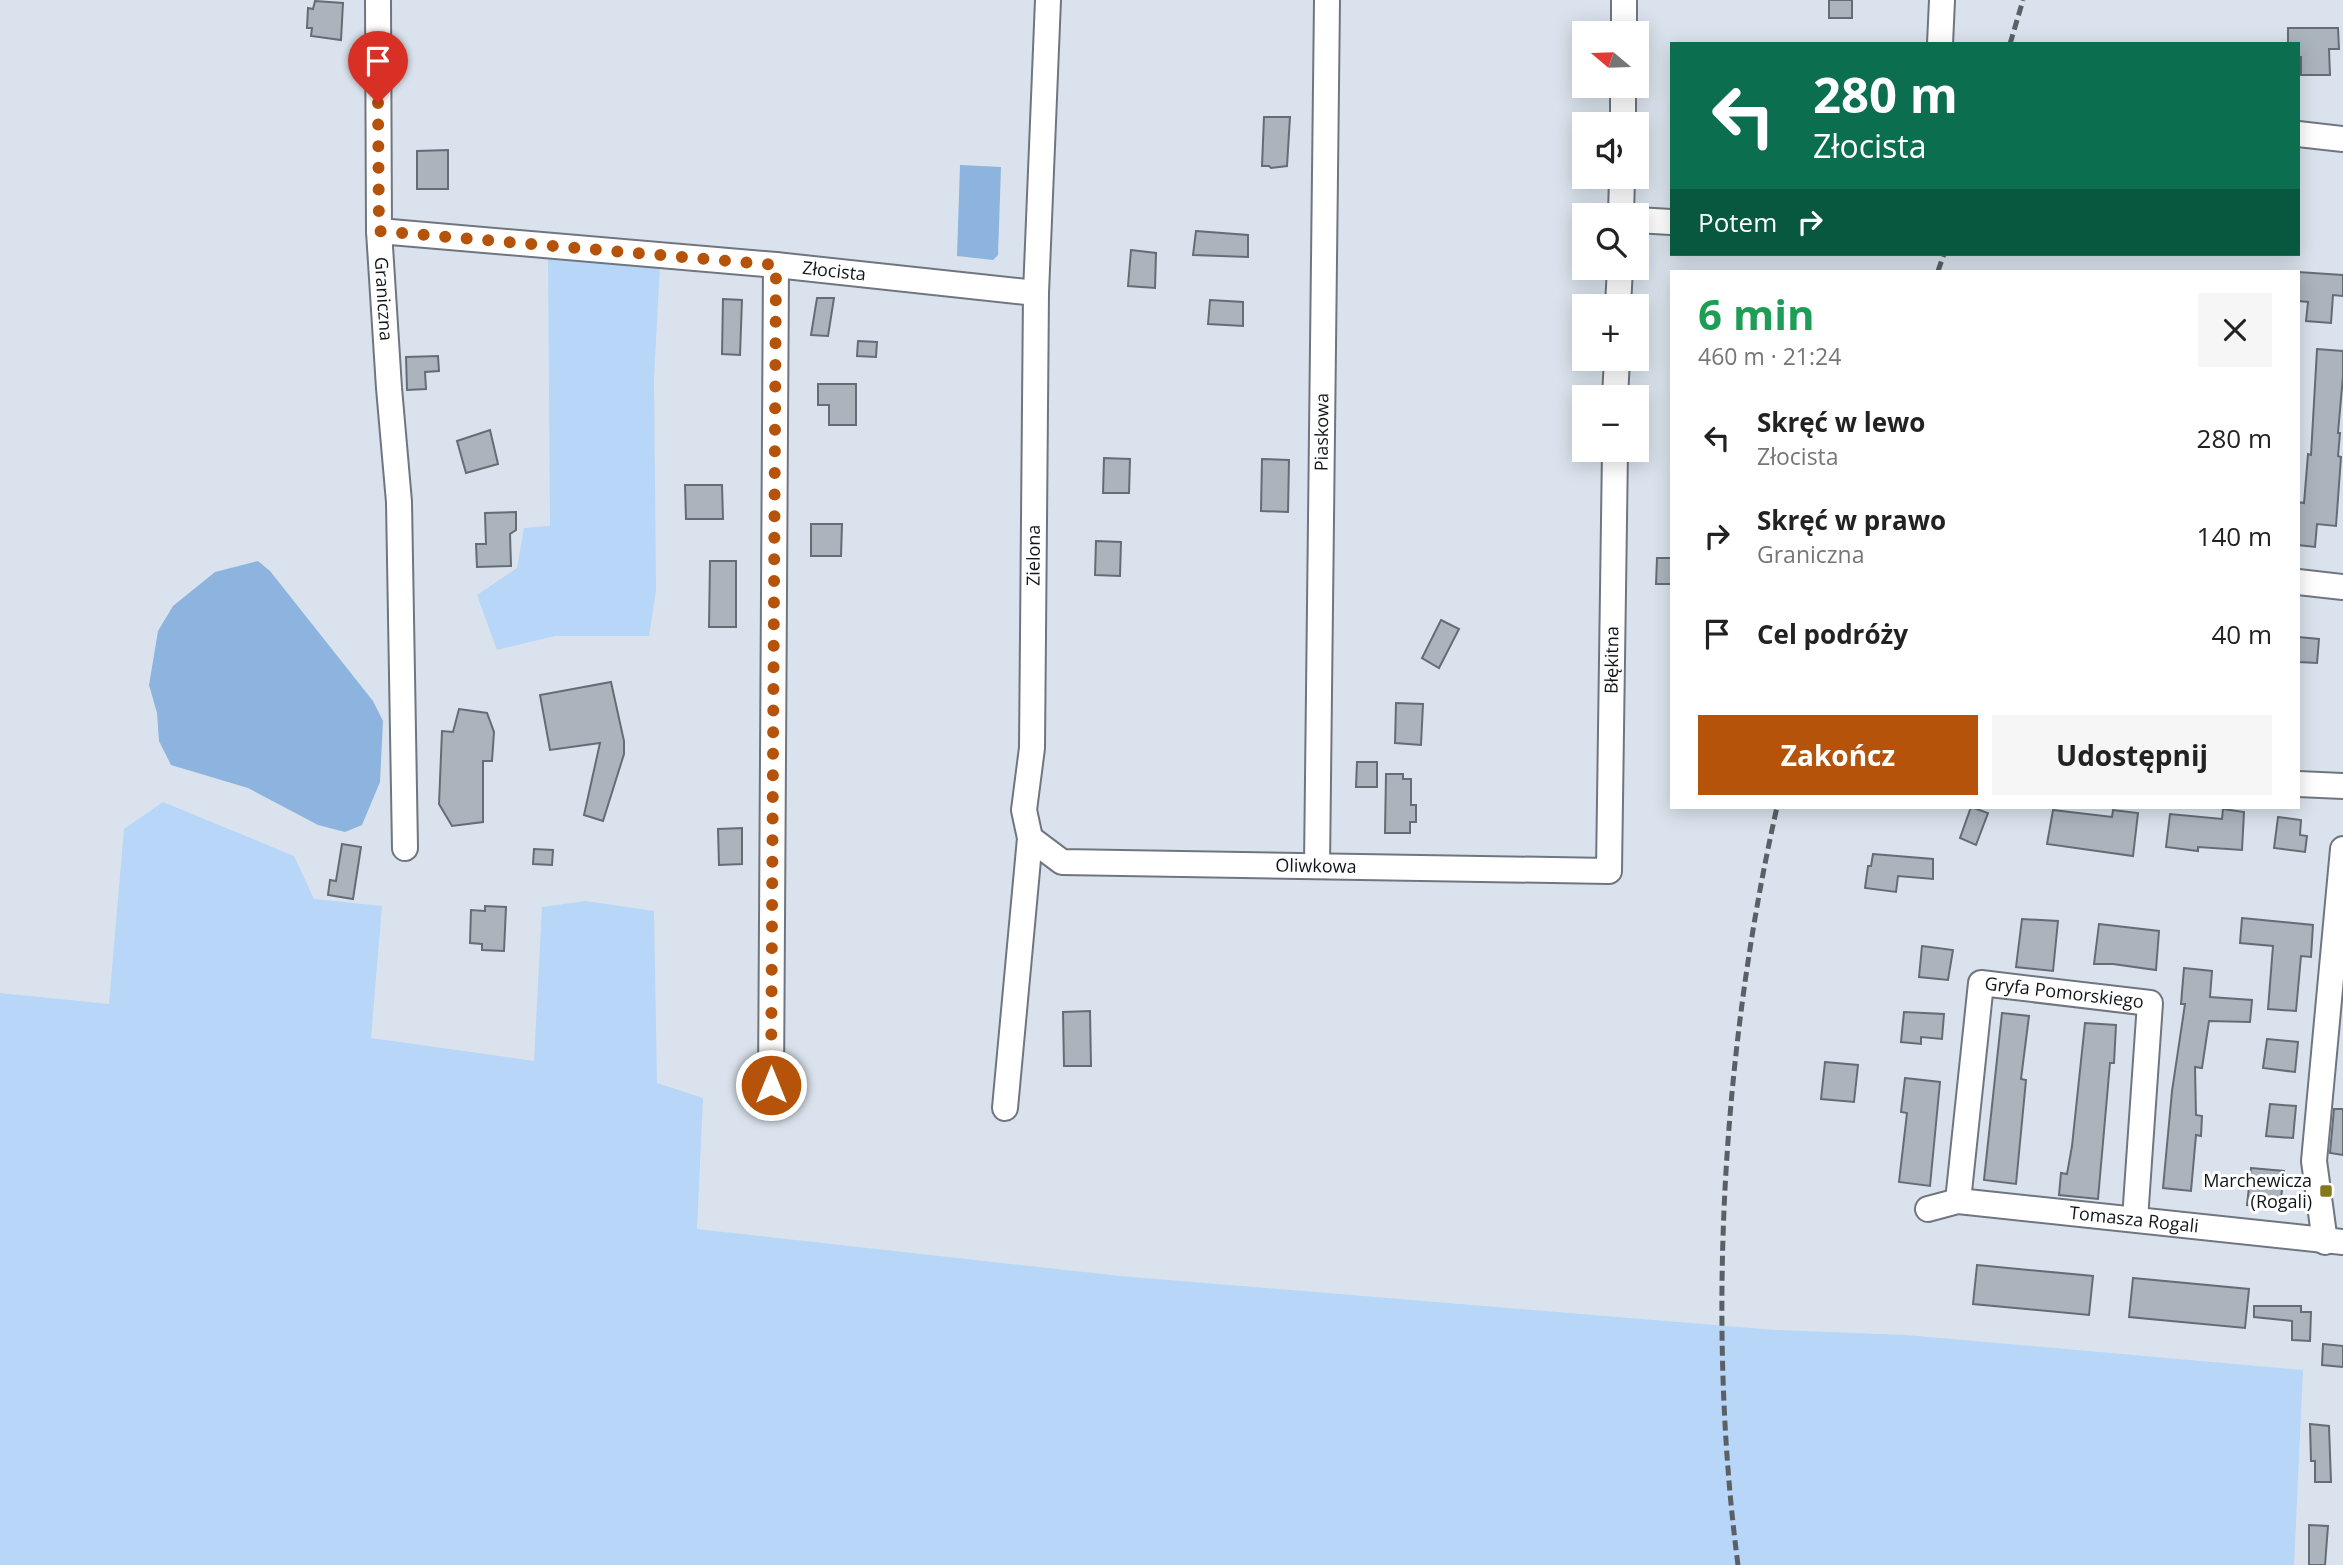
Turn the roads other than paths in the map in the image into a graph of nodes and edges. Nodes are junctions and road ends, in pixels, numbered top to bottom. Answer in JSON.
{"nodes":[{"id":1,"x":378,"y":0,"type":"edge"},
{"id":2,"x":1048,"y":0,"type":"edge"},
{"id":3,"x":1327,"y":0,"type":"edge"},
{"id":4,"x":1624,"y":0,"type":"edge"},
{"id":5,"x":1942,"y":0,"type":"edge"},
{"id":6,"x":1624,"y":21,"type":"edge"},
{"id":7,"x":1940,"y":42,"type":"edge"},
{"id":8,"x":2300,"y":134,"type":"edge"},
{"id":9,"x":2343,"y":139,"type":"edge"},
{"id":10,"x":1649,"y":221,"type":"edge"},
{"id":11,"x":1670,"y":222,"type":"edge"},
{"id":12,"x":379,"y":231,"type":"junction"},
{"id":13,"x":776,"y":265,"type":"junction"},
{"id":14,"x":1036,"y":293,"type":"junction"},
{"id":15,"x":1615,"y":462,"type":"edge"},
{"id":16,"x":2300,"y":582,"type":"edge"},
{"id":17,"x":2343,"y":587,"type":"edge"},
{"id":18,"x":2300,"y":784,"type":"edge"},
{"id":19,"x":2343,"y":786,"type":"edge"},
{"id":20,"x":1030,"y":838,"type":"junction"},
{"id":21,"x":405,"y":848,"type":"dead end"},
{"id":22,"x":2343,"y":849,"type":"edge"},
{"id":23,"x":1317,"y":866,"type":"junction"},
{"id":24,"x":1609,"y":871,"type":"joint"},
{"id":25,"x":2337,"y":990,"type":"edge"},
{"id":26,"x":771,"y":1085,"type":"dead end"},
{"id":27,"x":1005,"y":1108,"type":"dead end"},
{"id":28,"x":1958,"y":1201,"type":"junction"},
{"id":29,"x":1928,"y":1209,"type":"dead end"},
{"id":30,"x":2135,"y":1219,"type":"junction"},
{"id":31,"x":2334,"y":1242,"type":"edge"}],
"edges":[{"from":1,"to":12,"type":"street","name":"Graniczna"},
{"from":2,"to":14,"type":"street","name":"Zielona"},
{"from":3,"to":23,"type":"street","name":"Piaskowa"},
{"from":4,"to":6,"type":"street"},
{"from":5,"to":7,"type":"street"},
{"from":8,"to":9,"type":"street"},
{"from":10,"to":11,"type":"street"},
{"from":12,"to":13,"type":"street","name":"Złocista"},
{"from":12,"to":21,"type":"street","name":"Graniczna"},
{"from":13,"to":14,"type":"street","name":"Złocista"},
{"from":13,"to":26,"type":"street"},
{"from":14,"to":20,"type":"street","name":"Zielona"},
{"from":15,"to":24,"type":"street","name":"Błękitna"},
{"from":16,"to":17,"type":"street"},
{"from":18,"to":19,"type":"street"},
{"from":20,"to":23,"type":"street","name":"Oliwkowa"},
{"from":20,"to":27,"type":"street","name":"Zielona"},
{"from":22,"to":25,"type":"street"},
{"from":23,"to":24,"type":"street","name":"Oliwkowa"},
{"from":25,"to":31,"type":"street"},
{"from":28,"to":29,"type":"street","name":"Tomasza Rogali"},
{"from":28,"to":30,"type":"street","name":"Tomasza Rogali"},
{"from":28,"to":30,"type":"street","name":"Gryfa Pomorskiego"},
{"from":30,"to":31,"type":"street","name":"Tomasza Rogali"}]}
